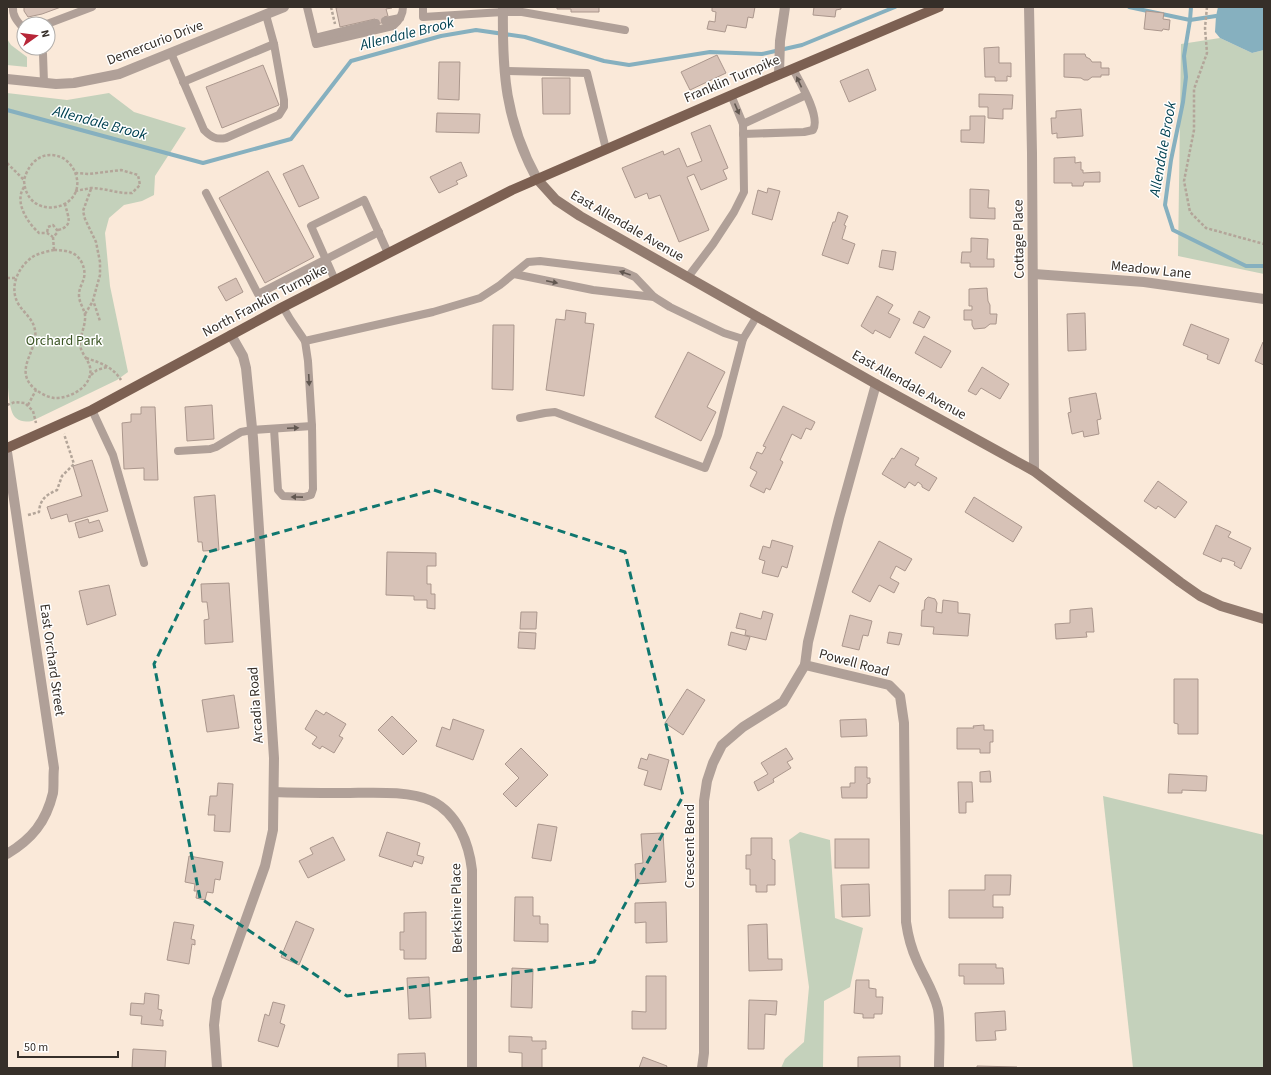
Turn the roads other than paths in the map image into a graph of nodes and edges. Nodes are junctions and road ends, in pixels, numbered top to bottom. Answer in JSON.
{"nodes":[{"id":1,"x":13,"y":7,"type":"edge"},
{"id":2,"x":92,"y":7,"type":"edge"},
{"id":3,"x":284,"y":7,"type":"edge"},
{"id":4,"x":307,"y":7,"type":"edge"},
{"id":5,"x":403,"y":7,"type":"edge"},
{"id":6,"x":423,"y":7,"type":"edge"},
{"id":7,"x":785,"y":7,"type":"edge"},
{"id":8,"x":940,"y":7,"type":"edge"},
{"id":9,"x":1029,"y":7,"type":"edge"},
{"id":10,"x":503,"y":12,"type":"edge"},
{"id":11,"x":266,"y":15,"type":"junction"},
{"id":12,"x":400,"y":18,"type":"junction"},
{"id":13,"x":16,"y":19,"type":"edge"},
{"id":14,"x":56,"y":21,"type":"edge"},
{"id":15,"x":625,"y":30,"type":"dead end"},
{"id":16,"x":315,"y":38,"type":"junction"},
{"id":17,"x":274,"y":44,"type":"junction"},
{"id":18,"x":171,"y":53,"type":"junction"},
{"id":19,"x":44,"y":56,"type":"edge"},
{"id":20,"x":793,"y":68,"type":"junction"},
{"id":21,"x":504,"y":71,"type":"junction"},
{"id":22,"x":779,"y":74,"type":"junction"},
{"id":23,"x":7,"y":79,"type":"edge"},
{"id":24,"x":183,"y":82,"type":"junction"},
{"id":25,"x":44,"y":83,"type":"junction"},
{"id":26,"x":731,"y":95,"type":"junction"},
{"id":27,"x":806,"y":95,"type":"junction"},
{"id":28,"x":743,"y":124,"type":"junction"},
{"id":29,"x":743,"y":134,"type":"junction"},
{"id":30,"x":606,"y":149,"type":"junction"},
{"id":31,"x":537,"y":179,"type":"junction"},
{"id":32,"x":206,"y":193,"type":"dead end"},
{"id":33,"x":379,"y":232,"type":"junction"},
{"id":34,"x":388,"y":253,"type":"junction"},
{"id":35,"x":326,"y":259,"type":"junction"},
{"id":36,"x":514,"y":274,"type":"junction"},
{"id":37,"x":1034,"y":274,"type":"junction"},
{"id":38,"x":688,"y":277,"type":"junction"},
{"id":39,"x":336,"y":280,"type":"junction"},
{"id":40,"x":654,"y":297,"type":"junction"},
{"id":41,"x":1264,"y":299,"type":"edge"},
{"id":42,"x":283,"y":307,"type":"junction"},
{"id":43,"x":757,"y":316,"type":"junction"},
{"id":44,"x":231,"y":335,"type":"junction"},
{"id":45,"x":743,"y":339,"type":"junction"},
{"id":46,"x":305,"y":341,"type":"junction"},
{"id":47,"x":876,"y":384,"type":"junction"},
{"id":48,"x":92,"y":410,"type":"junction"},
{"id":49,"x":520,"y":418,"type":"dead end"},
{"id":50,"x":312,"y":426,"type":"junction"},
{"id":51,"x":274,"y":429,"type":"junction"},
{"id":52,"x":252,"y":430,"type":"junction"},
{"id":53,"x":7,"y":448,"type":"edge"},
{"id":54,"x":178,"y":451,"type":"dead end"},
{"id":55,"x":7,"y":452,"type":"edge"},
{"id":56,"x":1034,"y":471,"type":"junction"},
{"id":57,"x":144,"y":563,"type":"dead end"},
{"id":58,"x":1264,"y":619,"type":"edge"},
{"id":59,"x":805,"y":665,"type":"junction"},
{"id":60,"x":274,"y":792,"type":"junction"},
{"id":61,"x":7,"y":854,"type":"edge"},
{"id":62,"x":217,"y":1068,"type":"edge"},
{"id":63,"x":472,"y":1068,"type":"edge"},
{"id":64,"x":702,"y":1068,"type":"edge"},
{"id":65,"x":939,"y":1068,"type":"edge"}],
"edges":[{"from":1,"to":13,"type":"lane"},
{"from":2,"to":14,"type":"lane"},
{"from":3,"to":11,"type":"street","name":"Demercurio Drive"},
{"from":4,"to":16,"type":"lane"},
{"from":5,"to":12,"type":"lane"},
{"from":6,"to":10,"type":"lane"},
{"from":7,"to":22,"type":"street"},
{"from":8,"to":20,"type":"main road","name":"Franklin Turnpike"},
{"from":9,"to":37,"type":"street","name":"Cottage Place"},
{"from":10,"to":15,"type":"lane"},
{"from":10,"to":21,"type":"street"},
{"from":11,"to":17,"type":"lane"},
{"from":11,"to":18,"type":"street","name":"Demercurio Drive"},
{"from":12,"to":16,"type":"lane"},
{"from":12,"to":16,"type":"lane"},
{"from":17,"to":24,"type":"lane"},
{"from":17,"to":24,"type":"lane"},
{"from":18,"to":24,"type":"lane"},
{"from":18,"to":25,"type":"street","name":"Demercurio Drive"},
{"from":19,"to":25,"type":"lane"},
{"from":20,"to":22,"type":"main road","name":"Franklin Turnpike"},
{"from":27,"to":20,"type":"lane","one_way":true},
{"from":21,"to":30,"type":"lane"},
{"from":21,"to":31,"type":"street"},
{"from":22,"to":26,"type":"main road","name":"Franklin Turnpike"},
{"from":23,"to":25,"type":"street","name":"Demercurio Drive"},
{"from":26,"to":28,"type":"lane","one_way":true},
{"from":26,"to":30,"type":"main road","name":"Franklin Turnpike"},
{"from":27,"to":28,"type":"lane"},
{"from":27,"to":29,"type":"lane"},
{"from":28,"to":29,"type":"lane"},
{"from":29,"to":38,"type":"lane"},
{"from":30,"to":31,"type":"main road","name":"Franklin Turnpike"},
{"from":31,"to":34,"type":"main road","name":"North Franklin Turnpike"},
{"from":31,"to":38,"type":"main road","name":"East Allendale Avenue"},
{"from":32,"to":35,"type":"lane"},
{"from":33,"to":34,"type":"lane"},
{"from":33,"to":35,"type":"lane"},
{"from":33,"to":35,"type":"lane"},
{"from":34,"to":39,"type":"main road","name":"North Franklin Turnpike"},
{"from":35,"to":39,"type":"lane"},
{"from":36,"to":40,"type":"lane","one_way":true},
{"from":40,"to":36,"type":"lane","one_way":true},
{"from":36,"to":46,"type":"lane"},
{"from":37,"to":41,"type":"street","name":"Meadow Lane"},
{"from":37,"to":56,"type":"street","name":"Cottage Place"},
{"from":38,"to":43,"type":"main road","name":"East Allendale Avenue"},
{"from":39,"to":42,"type":"main road","name":"North Franklin Turnpike"},
{"from":40,"to":45,"type":"lane"},
{"from":42,"to":44,"type":"main road","name":"North Franklin Turnpike"},
{"from":42,"to":46,"type":"lane"},
{"from":43,"to":45,"type":"lane"},
{"from":43,"to":47,"type":"main road","name":"East Allendale Avenue"},
{"from":44,"to":48,"type":"main road","name":"North Franklin Turnpike"},
{"from":44,"to":52,"type":"street","name":"Arcadia Road"},
{"from":45,"to":49,"type":"lane"},
{"from":46,"to":50,"type":"lane","one_way":true},
{"from":47,"to":56,"type":"main road","name":"East Allendale Avenue"},
{"from":47,"to":59,"type":"street","name":"Powell Road"},
{"from":48,"to":53,"type":"main road","name":"North Franklin Turnpike"},
{"from":48,"to":57,"type":"lane"},
{"from":51,"to":50,"type":"lane","one_way":true},
{"from":50,"to":51,"type":"lane","one_way":true},
{"from":51,"to":52,"type":"lane"},
{"from":52,"to":54,"type":"lane"},
{"from":52,"to":60,"type":"street","name":"Arcadia Road"},
{"from":55,"to":61,"type":"street","name":"East Orchard Street"},
{"from":56,"to":58,"type":"main road","name":"East Allendale Avenue"},
{"from":59,"to":64,"type":"street","name":"Crescent Bend"},
{"from":59,"to":65,"type":"street","name":"Powell Road"},
{"from":60,"to":62,"type":"street","name":"Arcadia Road"},
{"from":60,"to":63,"type":"street","name":"Berkshire Place"}]}
